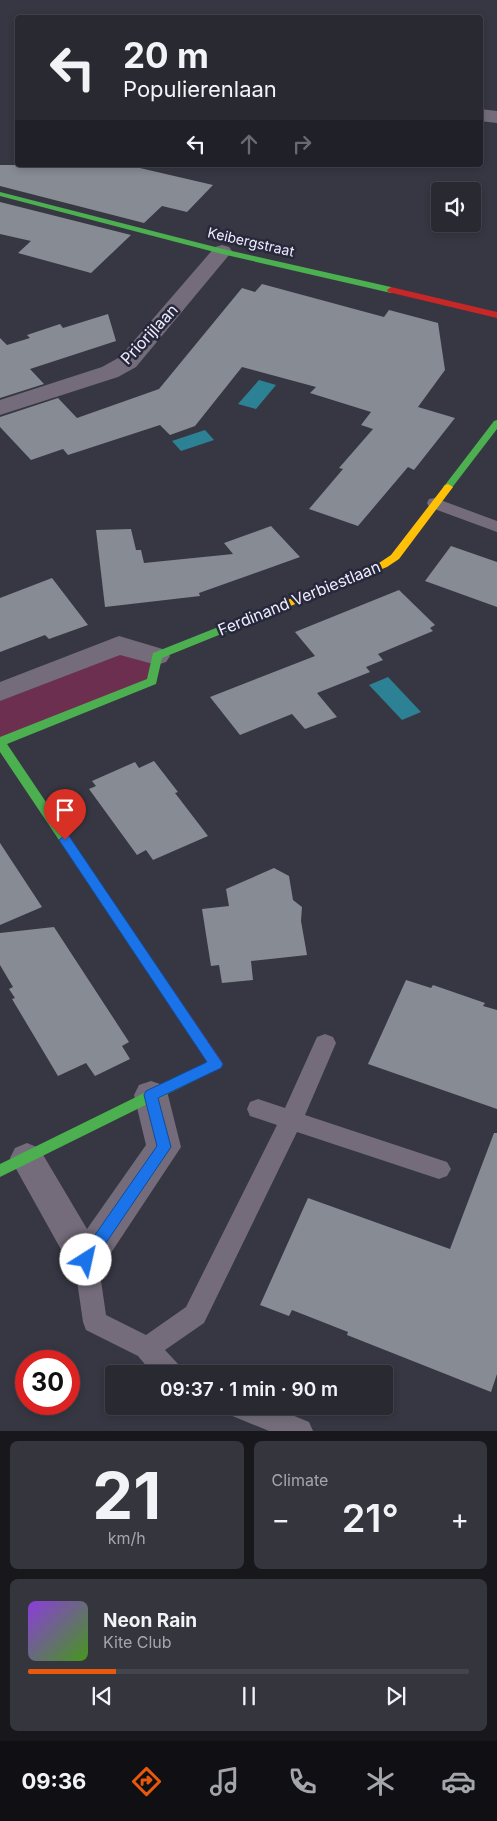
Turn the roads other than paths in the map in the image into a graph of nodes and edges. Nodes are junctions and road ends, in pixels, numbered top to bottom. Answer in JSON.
{"nodes":[{"id":1,"x":483,"y":115,"type":"edge"},
{"id":2,"x":497,"y":117,"type":"edge"},
{"id":3,"x":0,"y":194,"type":"edge"},
{"id":4,"x":222,"y":251,"type":"junction"},
{"id":5,"x":497,"y":315,"type":"edge"},
{"id":6,"x":0,"y":408,"type":"edge"},
{"id":7,"x":497,"y":423,"type":"edge"},
{"id":8,"x":435,"y":503,"type":"junction"},
{"id":9,"x":497,"y":527,"type":"edge"},
{"id":10,"x":157,"y":656,"type":"junction"},
{"id":11,"x":0,"y":692,"type":"edge"},
{"id":12,"x":0,"y":743,"type":"edge"},
{"id":13,"x":325,"y":1043,"type":"dead end"},
{"id":14,"x":151,"y":1095,"type":"junction"},
{"id":15,"x":258,"y":1109,"type":"dead end"},
{"id":16,"x":291,"y":1120,"type":"junction"},
{"id":17,"x":14,"y":1165,"type":"edge"},
{"id":18,"x":439,"y":1169,"type":"dead end"},
{"id":19,"x":86,"y":1260,"type":"junction"},
{"id":20,"x":147,"y":1348,"type":"junction"},
{"id":21,"x":162,"y":1365,"type":"edge"},
{"id":22,"x":261,"y":1415,"type":"edge"},
{"id":23,"x":300,"y":1431,"type":"edge"}],
"edges":[{"from":1,"to":2,"type":"street"},
{"from":3,"to":4,"type":"street","name":"Keibergstraat"},
{"from":4,"to":5,"type":"street","name":"Keibergstraat"},
{"from":4,"to":6,"type":"street","name":"Priorijlaan"},
{"from":7,"to":8,"type":"street","name":"Ferdinand Verbiestlaan"},
{"from":8,"to":9,"type":"lane"},
{"from":8,"to":10,"type":"street","name":"Ferdinand Verbiestlaan"},
{"from":10,"to":11,"type":"street"},
{"from":10,"to":12,"type":"street"},
{"from":12,"to":14,"type":"street"},
{"from":13,"to":16,"type":"lane"},
{"from":14,"to":17,"type":"street"},
{"from":14,"to":19,"type":"street"},
{"from":15,"to":16,"type":"lane"},
{"from":16,"to":18,"type":"lane"},
{"from":16,"to":20,"type":"lane"},
{"from":17,"to":19,"type":"street"},
{"from":19,"to":20,"type":"lane"},
{"from":20,"to":21,"type":"lane"},
{"from":22,"to":23,"type":"lane"}]}
